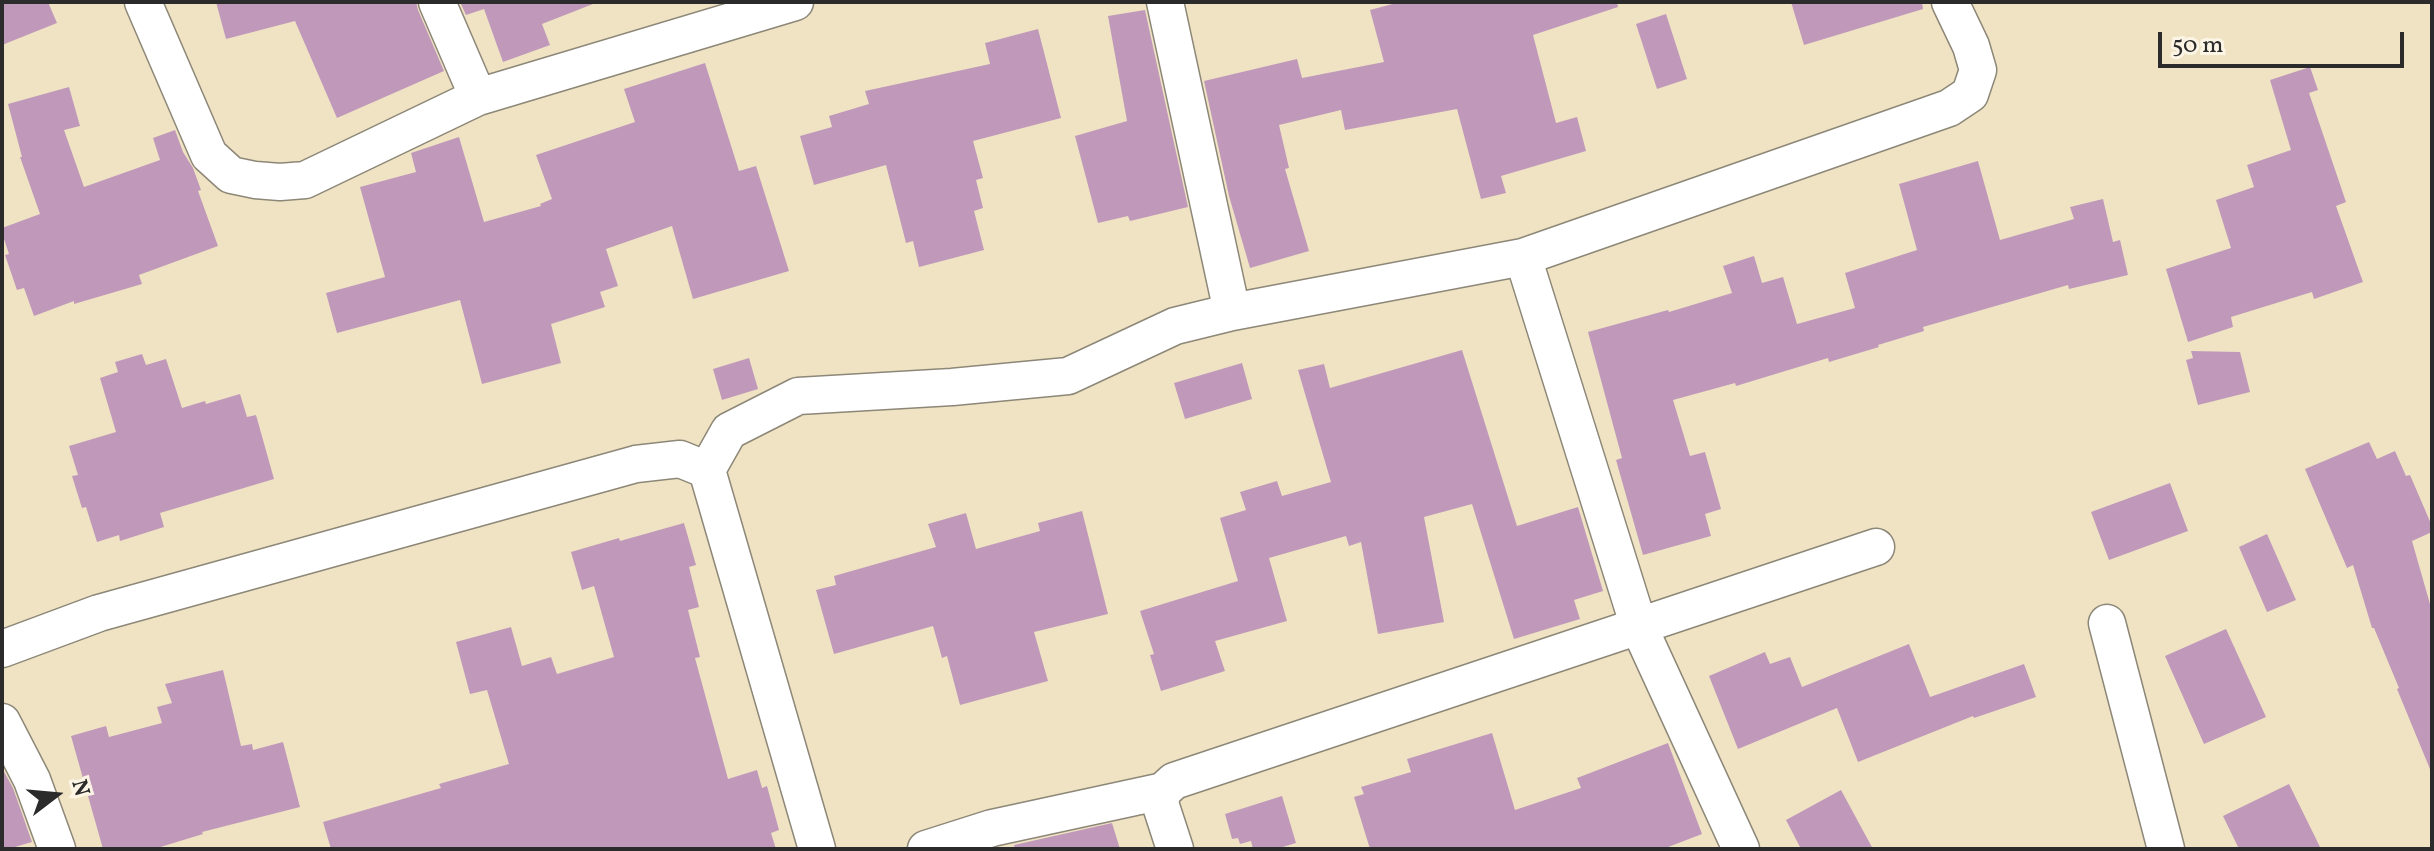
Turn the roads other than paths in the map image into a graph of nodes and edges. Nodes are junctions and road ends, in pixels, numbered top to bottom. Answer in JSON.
{"nodes":[{"id":1,"x":143,"y":2,"type":"edge"},
{"id":2,"x":437,"y":2,"type":"edge"},
{"id":3,"x":795,"y":2,"type":"edge"},
{"id":4,"x":1165,"y":2,"type":"edge"},
{"id":5,"x":1950,"y":2,"type":"edge"},
{"id":6,"x":478,"y":97,"type":"junction"},
{"id":7,"x":1523,"y":257,"type":"junction"},
{"id":8,"x":1232,"y":312,"type":"junction"},
{"id":9,"x":707,"y":470,"type":"junction"},
{"id":10,"x":1876,"y":547,"type":"dead end"},
{"id":11,"x":2107,"y":623,"type":"dead end"},
{"id":12,"x":1639,"y":627,"type":"junction"},
{"id":13,"x":2,"y":649,"type":"edge"},
{"id":14,"x":2,"y":722,"type":"edge"},
{"id":15,"x":1163,"y":791,"type":"junction"},
{"id":16,"x":57,"y":849,"type":"edge"},
{"id":17,"x":817,"y":849,"type":"edge"},
{"id":18,"x":926,"y":849,"type":"edge"},
{"id":19,"x":1175,"y":849,"type":"edge"},
{"id":20,"x":1741,"y":849,"type":"edge"},
{"id":21,"x":2166,"y":849,"type":"edge"}],
"edges":[{"from":1,"to":6,"type":"street"},
{"from":2,"to":6,"type":"street"},
{"from":3,"to":6,"type":"street"},
{"from":4,"to":8,"type":"street"},
{"from":5,"to":7,"type":"street"},
{"from":7,"to":8,"type":"street"},
{"from":7,"to":12,"type":"street"},
{"from":8,"to":9,"type":"street"},
{"from":9,"to":13,"type":"street"},
{"from":9,"to":17,"type":"street"},
{"from":10,"to":12,"type":"street"},
{"from":11,"to":21,"type":"street"},
{"from":12,"to":15,"type":"street"},
{"from":12,"to":20,"type":"street"},
{"from":14,"to":16,"type":"street"},
{"from":15,"to":18,"type":"street"},
{"from":15,"to":19,"type":"street"}]}
